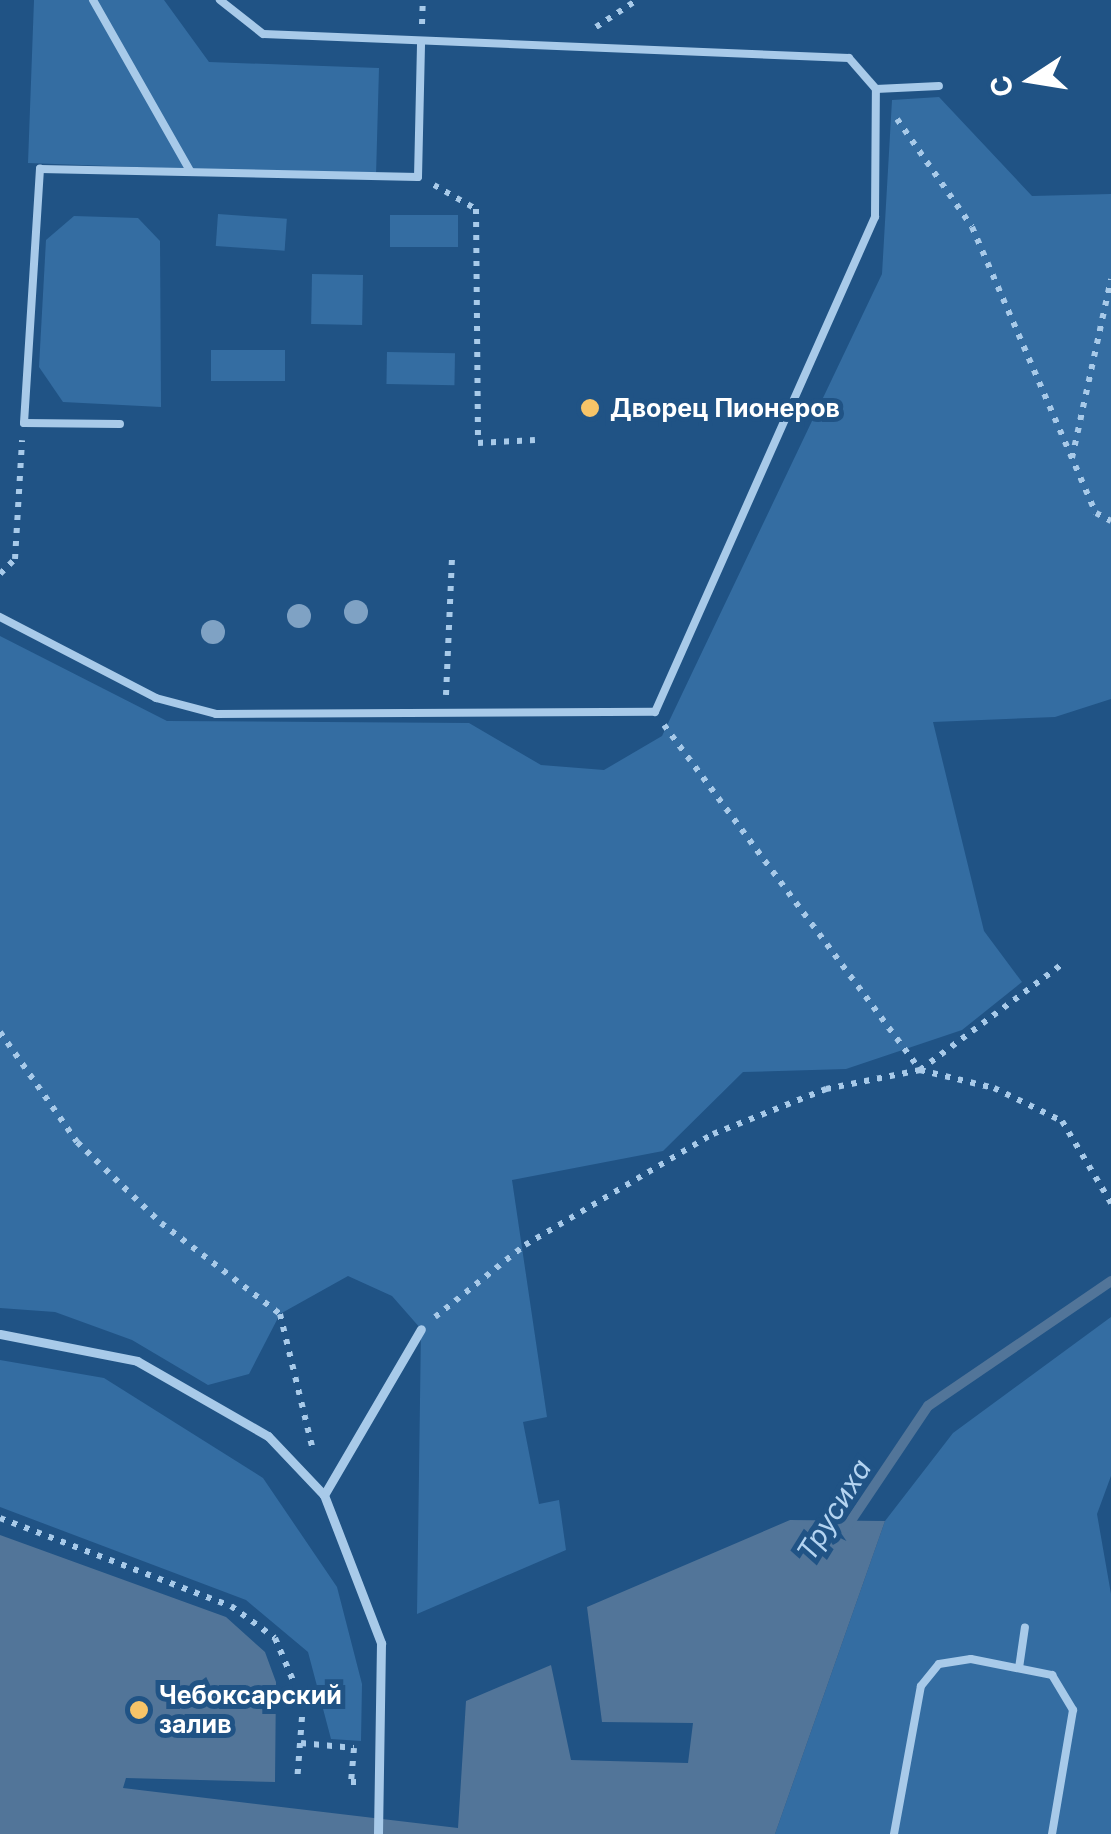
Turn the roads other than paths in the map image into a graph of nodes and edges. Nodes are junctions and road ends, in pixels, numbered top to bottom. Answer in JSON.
{"nodes":[{"id":1,"x":93,"y":0,"type":"edge"},
{"id":2,"x":220,"y":0,"type":"edge"},
{"id":3,"x":421,"y":42,"type":"junction"},
{"id":4,"x":939,"y":86,"type":"dead end"},
{"id":5,"x":876,"y":89,"type":"junction"},
{"id":6,"x":190,"y":171,"type":"junction"},
{"id":7,"x":120,"y":424,"type":"dead end"},
{"id":8,"x":0,"y":617,"type":"edge"},
{"id":9,"x":420,"y":1328,"type":"road end"},
{"id":10,"x":0,"y":1334,"type":"edge"},
{"id":11,"x":324,"y":1496,"type":"junction"},
{"id":12,"x":1025,"y":1628,"type":"dead end"},
{"id":13,"x":1018,"y":1668,"type":"junction"},
{"id":14,"x":378,"y":1834,"type":"edge"},
{"id":15,"x":894,"y":1834,"type":"edge"},
{"id":16,"x":1052,"y":1834,"type":"edge"}],
"edges":[{"from":1,"to":6,"type":"lane"},
{"from":2,"to":3,"type":"lane"},
{"from":3,"to":5,"type":"lane"},
{"from":3,"to":6,"type":"lane"},
{"from":4,"to":5,"type":"lane"},
{"from":5,"to":8,"type":"lane"},
{"from":6,"to":7,"type":"lane"},
{"from":9,"to":11,"type":"street"},
{"from":10,"to":11,"type":"street"},
{"from":11,"to":14,"type":"street"},
{"from":12,"to":13,"type":"lane"},
{"from":13,"to":15,"type":"lane"},
{"from":13,"to":16,"type":"lane"}]}
